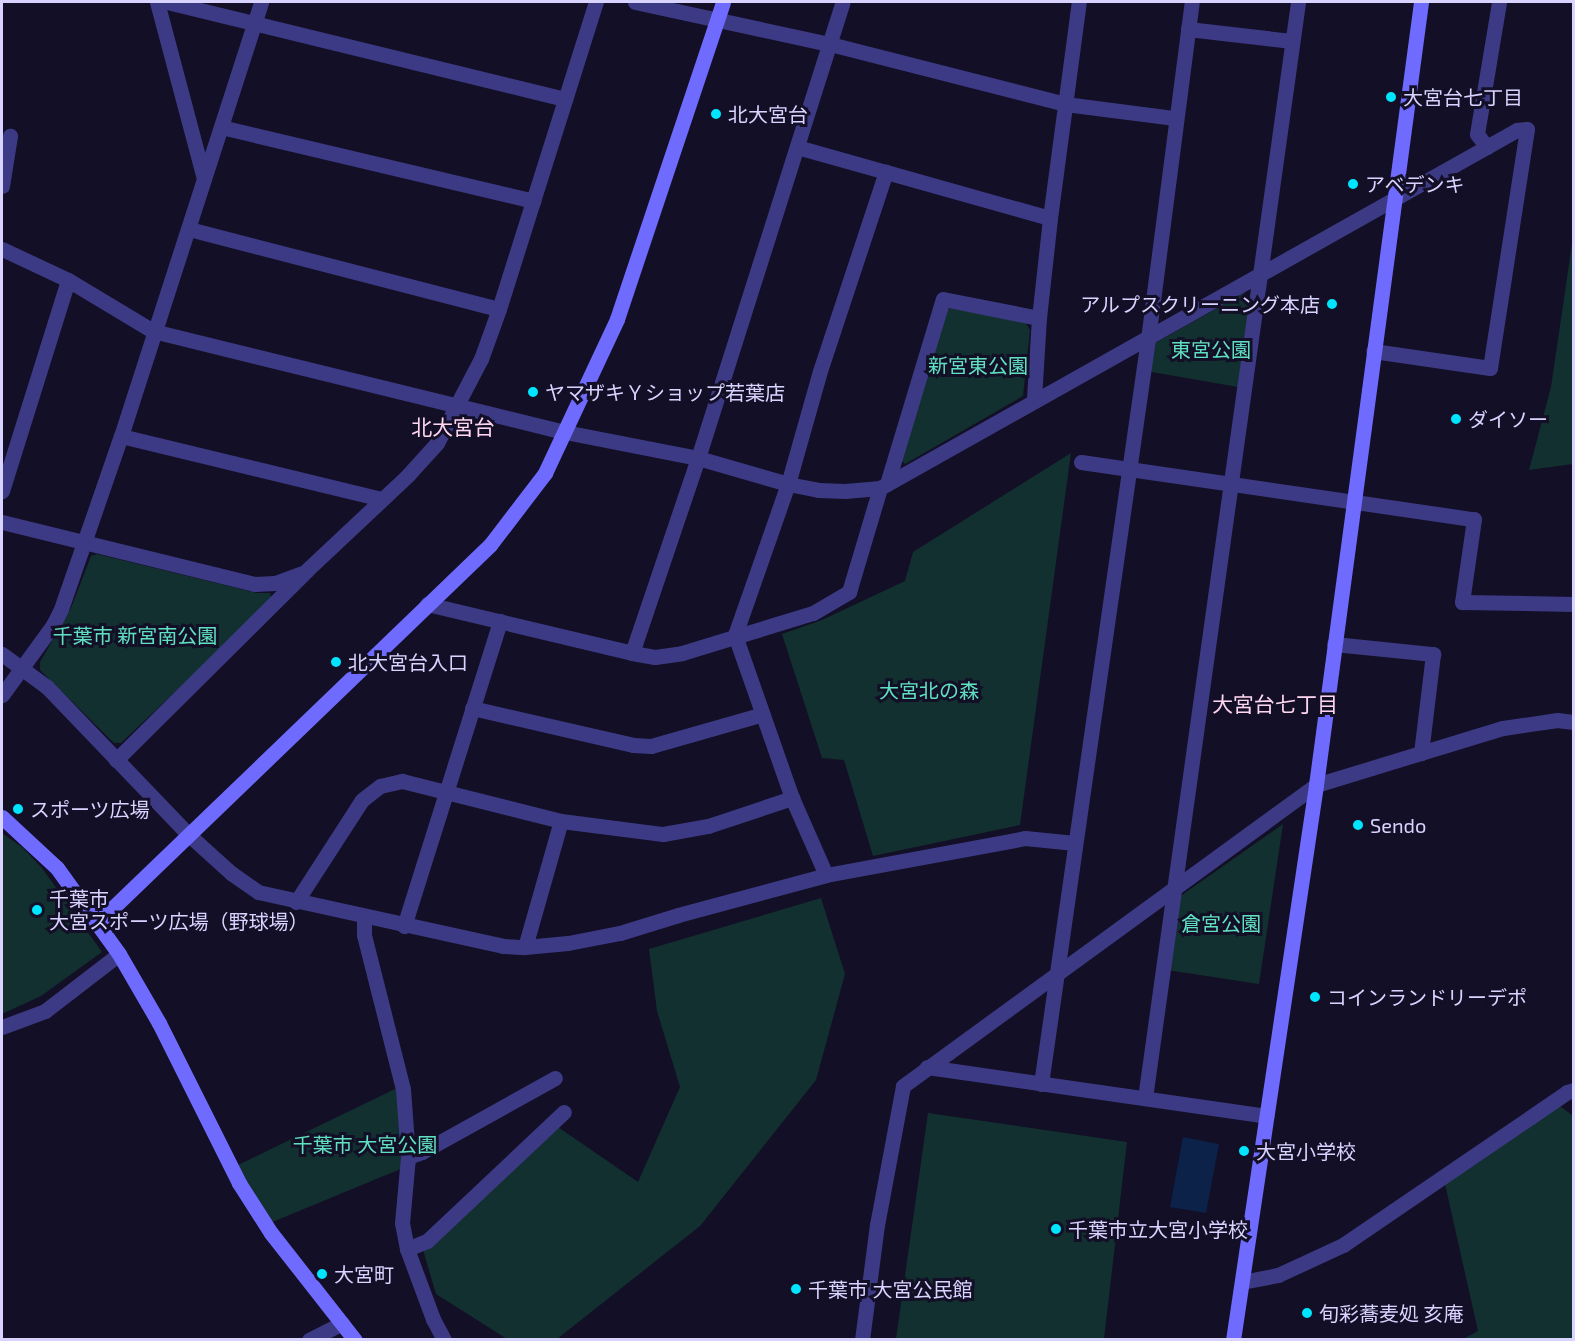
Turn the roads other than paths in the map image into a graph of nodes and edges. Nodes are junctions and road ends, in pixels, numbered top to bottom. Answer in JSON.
{"nodes":[{"id":1,"x":157,"y":2,"type":"edge"},
{"id":2,"x":167,"y":2,"type":"edge"},
{"id":3,"x":261,"y":2,"type":"edge"},
{"id":4,"x":596,"y":2,"type":"edge"},
{"id":5,"x":635,"y":2,"type":"edge"},
{"id":6,"x":723,"y":2,"type":"edge"},
{"id":7,"x":843,"y":2,"type":"edge"},
{"id":8,"x":1079,"y":2,"type":"edge"},
{"id":9,"x":1192,"y":2,"type":"edge"},
{"id":10,"x":1298,"y":2,"type":"edge"},
{"id":11,"x":1420,"y":2,"type":"edge"},
{"id":12,"x":1499,"y":2,"type":"edge"},
{"id":13,"x":717,"y":20,"type":"junction"},
{"id":14,"x":254,"y":23,"type":"junction"},
{"id":15,"x":1188,"y":29,"type":"junction"},
{"id":16,"x":1291,"y":41,"type":"junction"},
{"id":17,"x":830,"y":44,"type":"junction"},
{"id":18,"x":565,"y":99,"type":"junction"},
{"id":19,"x":1065,"y":104,"type":"junction"},
{"id":20,"x":1175,"y":118,"type":"junction"},
{"id":21,"x":220,"y":127,"type":"junction"},
{"id":22,"x":10,"y":135,"type":"dead end"},
{"id":23,"x":797,"y":147,"type":"junction"},
{"id":24,"x":1487,"y":147,"type":"junction"},
{"id":25,"x":886,"y":171,"type":"junction"},
{"id":26,"x":204,"y":179,"type":"junction"},
{"id":27,"x":2,"y":186,"type":"edge"},
{"id":28,"x":1392,"y":200,"type":"junction"},
{"id":29,"x":533,"y":201,"type":"junction"},
{"id":30,"x":1050,"y":218,"type":"junction"},
{"id":31,"x":189,"y":229,"type":"junction"},
{"id":32,"x":2,"y":249,"type":"edge"},
{"id":33,"x":1260,"y":276,"type":"junction"},
{"id":34,"x":68,"y":280,"type":"junction"},
{"id":35,"x":499,"y":309,"type":"junction"},
{"id":36,"x":1039,"y":318,"type":"junction"},
{"id":37,"x":153,"y":332,"type":"junction"},
{"id":38,"x":1148,"y":339,"type":"junction"},
{"id":39,"x":1373,"y":351,"type":"junction"},
{"id":40,"x":1035,"y":399,"type":"junction"},
{"id":41,"x":458,"y":405,"type":"junction"},
{"id":42,"x":565,"y":432,"type":"junction"},
{"id":43,"x":121,"y":436,"type":"junction"},
{"id":44,"x":698,"y":458,"type":"junction"},
{"id":45,"x":1081,"y":462,"type":"dead end"},
{"id":46,"x":1128,"y":469,"type":"junction"},
{"id":47,"x":1229,"y":483,"type":"junction"},
{"id":48,"x":788,"y":484,"type":"junction"},
{"id":49,"x":884,"y":486,"type":"junction"},
{"id":50,"x":2,"y":492,"type":"edge"},
{"id":51,"x":382,"y":499,"type":"junction"},
{"id":52,"x":1353,"y":500,"type":"junction"},
{"id":53,"x":2,"y":522,"type":"edge"},
{"id":54,"x":84,"y":543,"type":"junction"},
{"id":55,"x":307,"y":570,"type":"junction"},
{"id":56,"x":427,"y":604,"type":"junction"},
{"id":57,"x":1574,"y":604,"type":"edge"},
{"id":58,"x":500,"y":621,"type":"junction"},
{"id":59,"x":735,"y":635,"type":"junction"},
{"id":60,"x":1334,"y":644,"type":"junction"},
{"id":61,"x":632,"y":653,"type":"junction"},
{"id":62,"x":2,"y":654,"type":"edge"},
{"id":63,"x":22,"y":667,"type":"junction"},
{"id":64,"x":2,"y":695,"type":"edge"},
{"id":65,"x":472,"y":708,"type":"junction"},
{"id":66,"x":763,"y":714,"type":"junction"},
{"id":67,"x":1574,"y":722,"type":"edge"},
{"id":68,"x":1421,"y":753,"type":"junction"},
{"id":69,"x":116,"y":760,"type":"junction"},
{"id":70,"x":1316,"y":785,"type":"junction"},
{"id":71,"x":446,"y":792,"type":"junction"},
{"id":72,"x":792,"y":798,"type":"junction"},
{"id":73,"x":2,"y":817,"type":"edge"},
{"id":74,"x":561,"y":821,"type":"junction"},
{"id":75,"x":189,"y":835,"type":"junction"},
{"id":76,"x":1076,"y":843,"type":"junction"},
{"id":77,"x":826,"y":875,"type":"junction"},
{"id":78,"x":1176,"y":886,"type":"junction"},
{"id":79,"x":296,"y":902,"type":"junction"},
{"id":80,"x":364,"y":917,"type":"junction"},
{"id":81,"x":96,"y":924,"type":"junction"},
{"id":82,"x":404,"y":926,"type":"junction"},
{"id":83,"x":525,"y":947,"type":"junction"},
{"id":84,"x":119,"y":954,"type":"junction"},
{"id":85,"x":1058,"y":971,"type":"junction"},
{"id":86,"x":2,"y":1027,"type":"edge"},
{"id":87,"x":927,"y":1067,"type":"junction"},
{"id":88,"x":555,"y":1078,"type":"dead end"},
{"id":89,"x":1041,"y":1084,"type":"junction"},
{"id":90,"x":1574,"y":1090,"type":"edge"},
{"id":91,"x":1145,"y":1098,"type":"junction"},
{"id":92,"x":564,"y":1112,"type":"dead end"},
{"id":93,"x":1266,"y":1116,"type":"junction"},
{"id":94,"x":408,"y":1157,"type":"junction"},
{"id":95,"x":407,"y":1249,"type":"junction"},
{"id":96,"x":1242,"y":1282,"type":"junction"},
{"id":97,"x":342,"y":1323,"type":"junction"},
{"id":98,"x":309,"y":1340,"type":"edge"},
{"id":99,"x":355,"y":1340,"type":"edge"},
{"id":100,"x":444,"y":1340,"type":"edge"},
{"id":101,"x":862,"y":1340,"type":"edge"},
{"id":102,"x":1233,"y":1340,"type":"edge"}],
"edges":[{"from":1,"to":26,"type":"street"},
{"from":2,"to":14,"type":"street"},
{"from":3,"to":14,"type":"street"},
{"from":4,"to":18,"type":"street"},
{"from":5,"to":13,"type":"street"},
{"from":6,"to":13,"type":"street"},
{"from":7,"to":17,"type":"street"},
{"from":8,"to":19,"type":"street"},
{"from":9,"to":15,"type":"street"},
{"from":10,"to":16,"type":"street"},
{"from":11,"to":28,"type":"street"},
{"from":12,"to":24,"type":"street"},
{"from":13,"to":17,"type":"street"},
{"from":13,"to":42,"type":"street"},
{"from":14,"to":18,"type":"street"},
{"from":14,"to":21,"type":"street"},
{"from":15,"to":16,"type":"street"},
{"from":15,"to":20,"type":"street"},
{"from":16,"to":33,"type":"street"},
{"from":17,"to":19,"type":"street"},
{"from":17,"to":23,"type":"street"},
{"from":18,"to":29,"type":"street"},
{"from":19,"to":20,"type":"street"},
{"from":19,"to":30,"type":"street"},
{"from":20,"to":38,"type":"street"},
{"from":21,"to":26,"type":"street"},
{"from":21,"to":29,"type":"street"},
{"from":22,"to":27,"type":"street"},
{"from":23,"to":25,"type":"street"},
{"from":23,"to":44,"type":"street"},
{"from":24,"to":28,"type":"street"},
{"from":24,"to":39,"type":"street"},
{"from":25,"to":30,"type":"street"},
{"from":25,"to":48,"type":"street"},
{"from":26,"to":31,"type":"street"},
{"from":28,"to":33,"type":"street"},
{"from":28,"to":39,"type":"street"},
{"from":29,"to":35,"type":"street"},
{"from":30,"to":36,"type":"street"},
{"from":31,"to":35,"type":"street"},
{"from":31,"to":37,"type":"street"},
{"from":32,"to":34,"type":"street"},
{"from":33,"to":38,"type":"street"},
{"from":33,"to":47,"type":"street"},
{"from":34,"to":37,"type":"street"},
{"from":34,"to":50,"type":"street"},
{"from":35,"to":41,"type":"street"},
{"from":36,"to":40,"type":"street"},
{"from":36,"to":49,"type":"street"},
{"from":37,"to":41,"type":"street"},
{"from":37,"to":43,"type":"street"},
{"from":38,"to":40,"type":"street"},
{"from":38,"to":46,"type":"street"},
{"from":39,"to":52,"type":"street"},
{"from":40,"to":49,"type":"street"},
{"from":41,"to":42,"type":"street"},
{"from":41,"to":51,"type":"street"},
{"from":42,"to":44,"type":"street"},
{"from":42,"to":56,"type":"street"},
{"from":43,"to":51,"type":"street"},
{"from":43,"to":54,"type":"street"},
{"from":44,"to":48,"type":"street"},
{"from":44,"to":61,"type":"street"},
{"from":45,"to":46,"type":"street"},
{"from":46,"to":47,"type":"street"},
{"from":46,"to":76,"type":"street"},
{"from":47,"to":52,"type":"street"},
{"from":47,"to":78,"type":"street"},
{"from":48,"to":49,"type":"street"},
{"from":48,"to":59,"type":"street"},
{"from":49,"to":59,"type":"street"},
{"from":51,"to":55,"type":"street"},
{"from":52,"to":57,"type":"street"},
{"from":52,"to":60,"type":"street"},
{"from":53,"to":54,"type":"street"},
{"from":54,"to":55,"type":"street"},
{"from":54,"to":63,"type":"street"},
{"from":55,"to":69,"type":"street"},
{"from":56,"to":58,"type":"street"},
{"from":56,"to":75,"type":"street"},
{"from":58,"to":61,"type":"street"},
{"from":58,"to":65,"type":"street"},
{"from":59,"to":61,"type":"street"},
{"from":59,"to":66,"type":"street"},
{"from":60,"to":68,"type":"street"},
{"from":60,"to":70,"type":"street"},
{"from":62,"to":63,"type":"street"},
{"from":63,"to":64,"type":"street"},
{"from":63,"to":69,"type":"street"},
{"from":65,"to":66,"type":"street"},
{"from":65,"to":71,"type":"street"},
{"from":66,"to":72,"type":"street"},
{"from":67,"to":68,"type":"street"},
{"from":68,"to":70,"type":"street"},
{"from":69,"to":75,"type":"street"},
{"from":70,"to":78,"type":"street"},
{"from":70,"to":93,"type":"street"},
{"from":71,"to":74,"type":"street"},
{"from":71,"to":79,"type":"street"},
{"from":71,"to":82,"type":"street"},
{"from":72,"to":74,"type":"street"},
{"from":72,"to":77,"type":"street"},
{"from":73,"to":81,"type":"street"},
{"from":74,"to":83,"type":"street"},
{"from":75,"to":79,"type":"street"},
{"from":75,"to":81,"type":"street"},
{"from":76,"to":77,"type":"street"},
{"from":76,"to":85,"type":"street"},
{"from":77,"to":83,"type":"street"},
{"from":78,"to":85,"type":"street"},
{"from":78,"to":91,"type":"street"},
{"from":79,"to":80,"type":"street"},
{"from":80,"to":82,"type":"street"},
{"from":80,"to":94,"type":"street"},
{"from":81,"to":84,"type":"street"},
{"from":82,"to":83,"type":"street"},
{"from":84,"to":86,"type":"street"},
{"from":84,"to":97,"type":"street"},
{"from":85,"to":87,"type":"street"},
{"from":85,"to":89,"type":"street"},
{"from":87,"to":89,"type":"street"},
{"from":87,"to":101,"type":"street"},
{"from":88,"to":94,"type":"street"},
{"from":89,"to":91,"type":"street"},
{"from":90,"to":96,"type":"street"},
{"from":91,"to":93,"type":"street"},
{"from":92,"to":95,"type":"street"},
{"from":93,"to":96,"type":"street"},
{"from":94,"to":95,"type":"street"},
{"from":95,"to":100,"type":"street"},
{"from":96,"to":102,"type":"street"},
{"from":97,"to":98,"type":"street"},
{"from":97,"to":99,"type":"street"}]}
